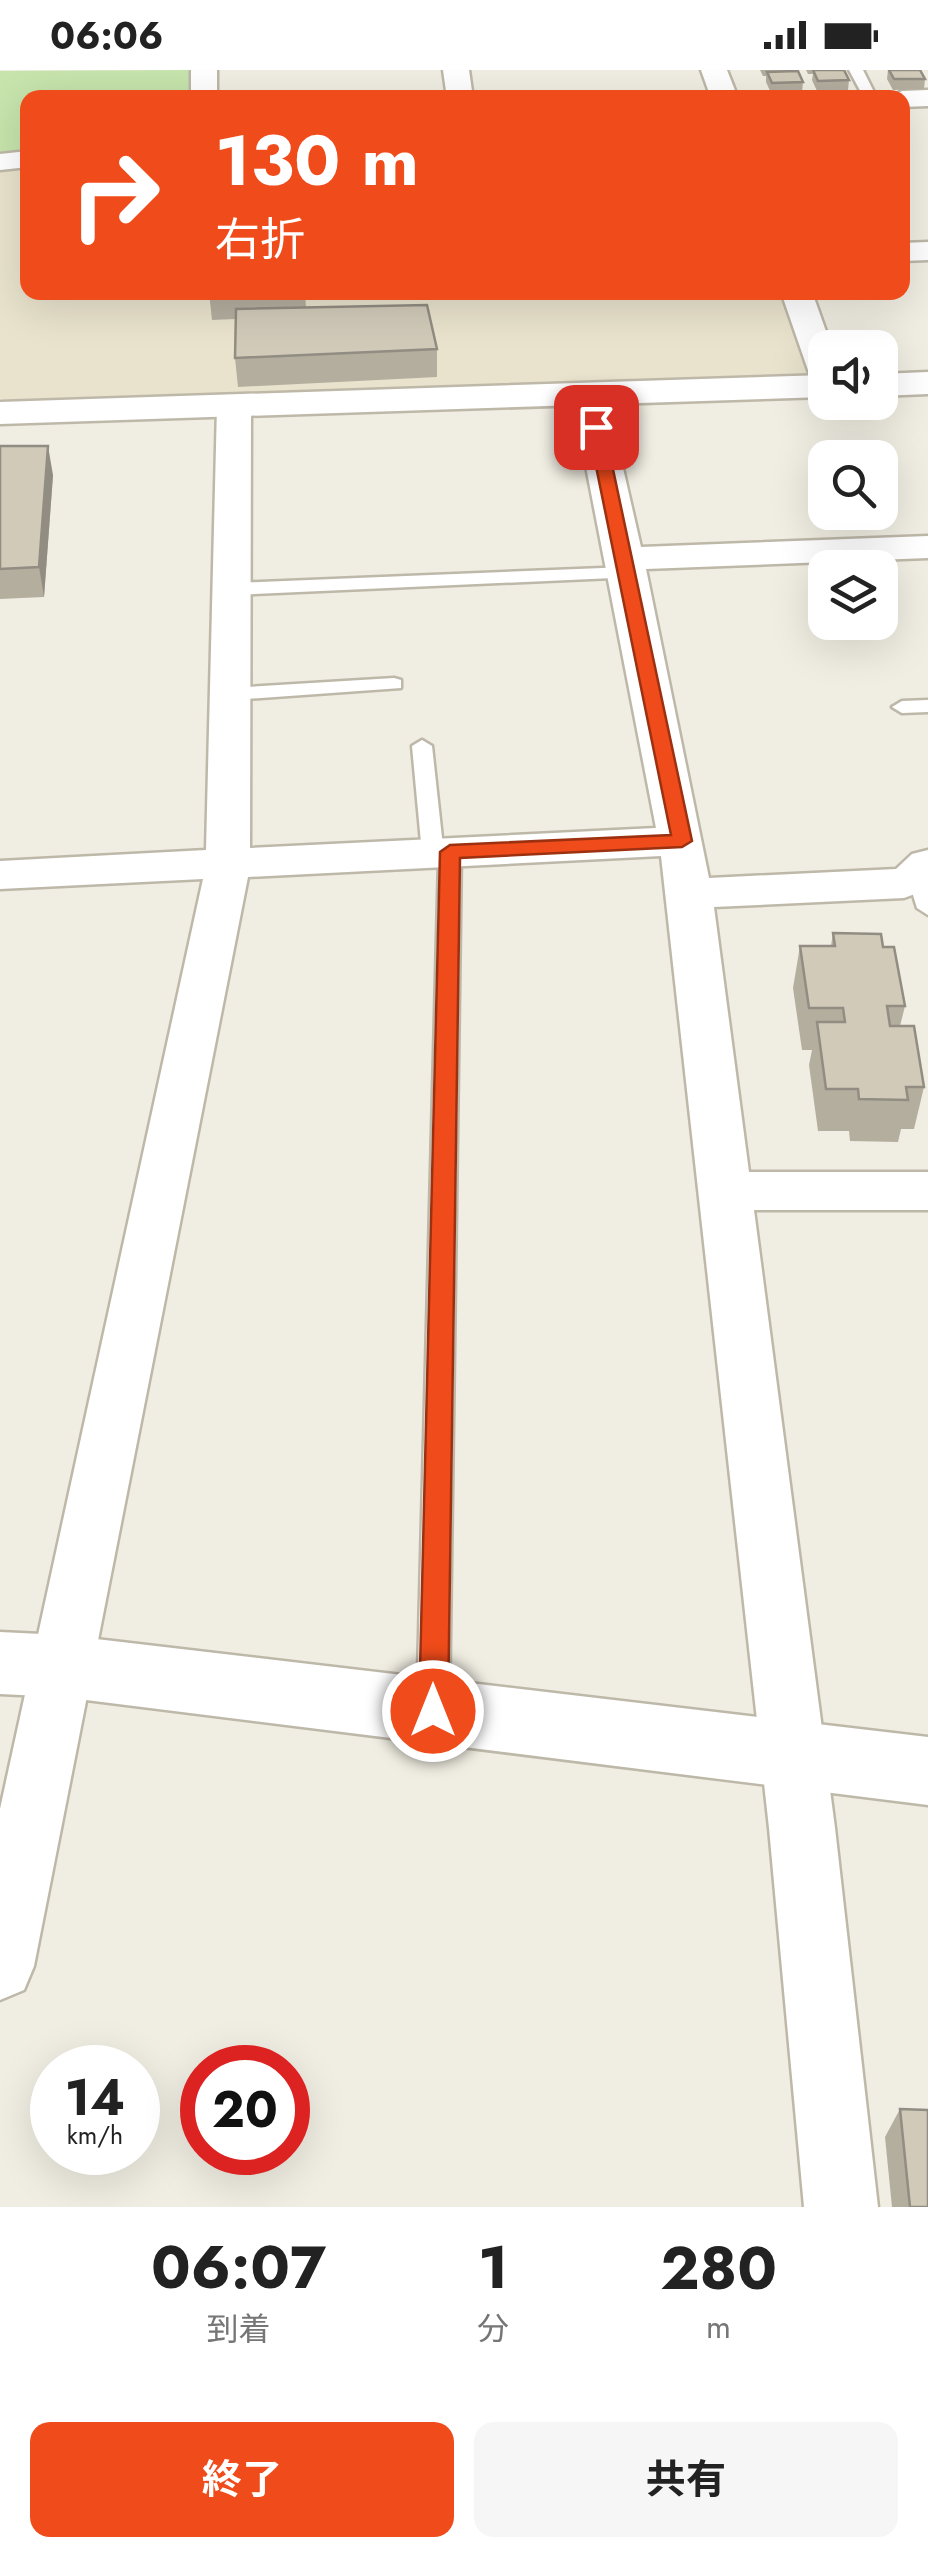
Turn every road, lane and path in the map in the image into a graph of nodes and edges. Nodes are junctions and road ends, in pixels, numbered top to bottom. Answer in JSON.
{"nodes":[{"id":1,"x":799,"y":300,"type":"edge"},
{"id":2,"x":809,"y":330,"type":"edge"},
{"id":3,"x":928,"y":383,"type":"edge"},
{"id":4,"x":898,"y":384,"type":"edge"},
{"id":5,"x":808,"y":387,"type":"edge"},
{"id":6,"x":588,"y":394,"type":"junction"},
{"id":7,"x":234,"y":406,"type":"junction"},
{"id":8,"x":0,"y":414,"type":"edge"},
{"id":9,"x":928,"y":547,"type":"edge"},
{"id":10,"x":626,"y":566,"type":"junction"},
{"id":11,"x":233,"y":589,"type":"junction"},
{"id":12,"x":394,"y":684,"type":"dead end"},
{"id":13,"x":231,"y":694,"type":"junction"},
{"id":14,"x":928,"y":706,"type":"edge"},
{"id":15,"x":902,"y":707,"type":"dead end"},
{"id":16,"x":422,"y":746,"type":"dead end"},
{"id":17,"x":682,"y":841,"type":"junction"},
{"id":18,"x":442,"y":852,"type":"junction"},
{"id":19,"x":228,"y":866,"type":"junction"},
{"id":20,"x":0,"y":874,"type":"edge"},
{"id":21,"x":925,"y":883,"type":"edge"},
{"id":22,"x":690,"y":894,"type":"junction"},
{"id":23,"x":725,"y":1191,"type":"junction"},
{"id":24,"x":928,"y":1191,"type":"edge"},
{"id":25,"x":31,"y":1664,"type":"edge"},
{"id":26,"x":433,"y":1711,"type":"junction"},
{"id":27,"x":792,"y":1753,"type":"junction"},
{"id":28,"x":928,"y":1771,"type":"edge"},
{"id":29,"x":0,"y":1966,"type":"edge"},
{"id":30,"x":841,"y":2207,"type":"edge"}],
"edges":[{"from":1,"to":2,"type":"street"},
{"from":3,"to":4,"type":"street"},
{"from":5,"to":6,"type":"street"},
{"from":6,"to":7,"type":"street"},
{"from":6,"to":10,"type":"street"},
{"from":7,"to":8,"type":"street"},
{"from":7,"to":11,"type":"street"},
{"from":9,"to":10,"type":"street"},
{"from":10,"to":11,"type":"lane"},
{"from":10,"to":17,"type":"street"},
{"from":11,"to":13,"type":"street"},
{"from":12,"to":13,"type":"lane"},
{"from":13,"to":19,"type":"street"},
{"from":14,"to":15,"type":"lane"},
{"from":16,"to":18,"type":"lane"},
{"from":17,"to":18,"type":"street"},
{"from":17,"to":22,"type":"street"},
{"from":18,"to":19,"type":"street"},
{"from":18,"to":26,"type":"lane"},
{"from":19,"to":20,"type":"street"},
{"from":19,"to":25,"type":"street"},
{"from":21,"to":22,"type":"street"},
{"from":22,"to":23,"type":"street"},
{"from":23,"to":24,"type":"street"},
{"from":23,"to":27,"type":"street"},
{"from":25,"to":26,"type":"street"},
{"from":25,"to":29,"type":"street"},
{"from":26,"to":27,"type":"street"},
{"from":27,"to":28,"type":"street"},
{"from":27,"to":30,"type":"street"}]}
